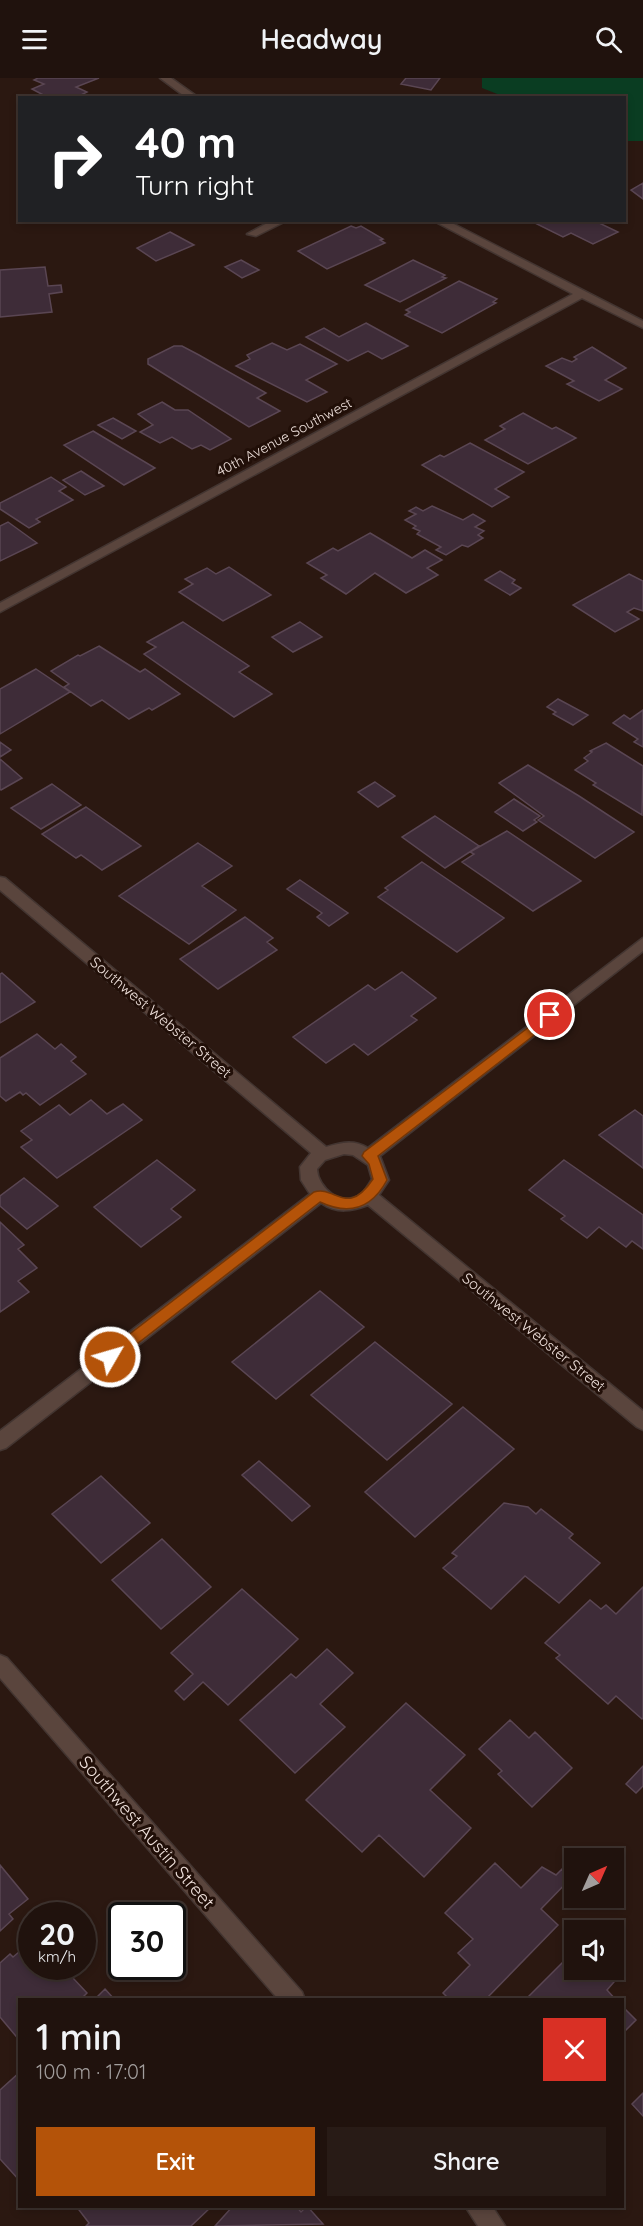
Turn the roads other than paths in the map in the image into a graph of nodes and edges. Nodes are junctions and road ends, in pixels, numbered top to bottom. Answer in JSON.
{"nodes":[{"id":1,"x":165,"y":78,"type":"edge"},
{"id":2,"x":191,"y":96,"type":"edge"},
{"id":3,"x":279,"y":222,"type":"edge"},
{"id":4,"x":441,"y":222,"type":"edge"},
{"id":5,"x":252,"y":234,"type":"dead end"},
{"id":6,"x":583,"y":293,"type":"junction"},
{"id":7,"x":643,"y":325,"type":"edge"},
{"id":8,"x":0,"y":608,"type":"edge"},
{"id":9,"x":0,"y":882,"type":"edge"},
{"id":10,"x":643,"y":943,"type":"edge"},
{"id":11,"x":322,"y":1153,"type":"junction"},
{"id":12,"x":369,"y":1156,"type":"junction"},
{"id":13,"x":319,"y":1196,"type":"junction"},
{"id":14,"x":369,"y":1196,"type":"junction"},
{"id":15,"x":643,"y":1422,"type":"edge"},
{"id":16,"x":0,"y":1442,"type":"edge"},
{"id":17,"x":0,"y":1664,"type":"edge"},
{"id":18,"x":292,"y":1998,"type":"edge"},
{"id":19,"x":478,"y":2208,"type":"edge"},
{"id":20,"x":493,"y":2226,"type":"edge"}],
"edges":[{"from":1,"to":2,"type":"street"},
{"from":3,"to":5,"type":"street"},
{"from":4,"to":6,"type":"street"},
{"from":6,"to":7,"type":"street"},
{"from":6,"to":8,"type":"street","name":"40th Avenue Southwest"},
{"from":9,"to":11,"type":"street","name":"Southwest Webster Street"},
{"from":10,"to":12,"type":"street"},
{"from":11,"to":12,"type":"street"},
{"from":11,"to":13,"type":"street"},
{"from":12,"to":14,"type":"street"},
{"from":13,"to":14,"type":"street"},
{"from":13,"to":16,"type":"street"},
{"from":14,"to":15,"type":"street","name":"Southwest Webster Street"},
{"from":17,"to":18,"type":"street","name":"Southwest Austin Street"},
{"from":19,"to":20,"type":"street"}]}
